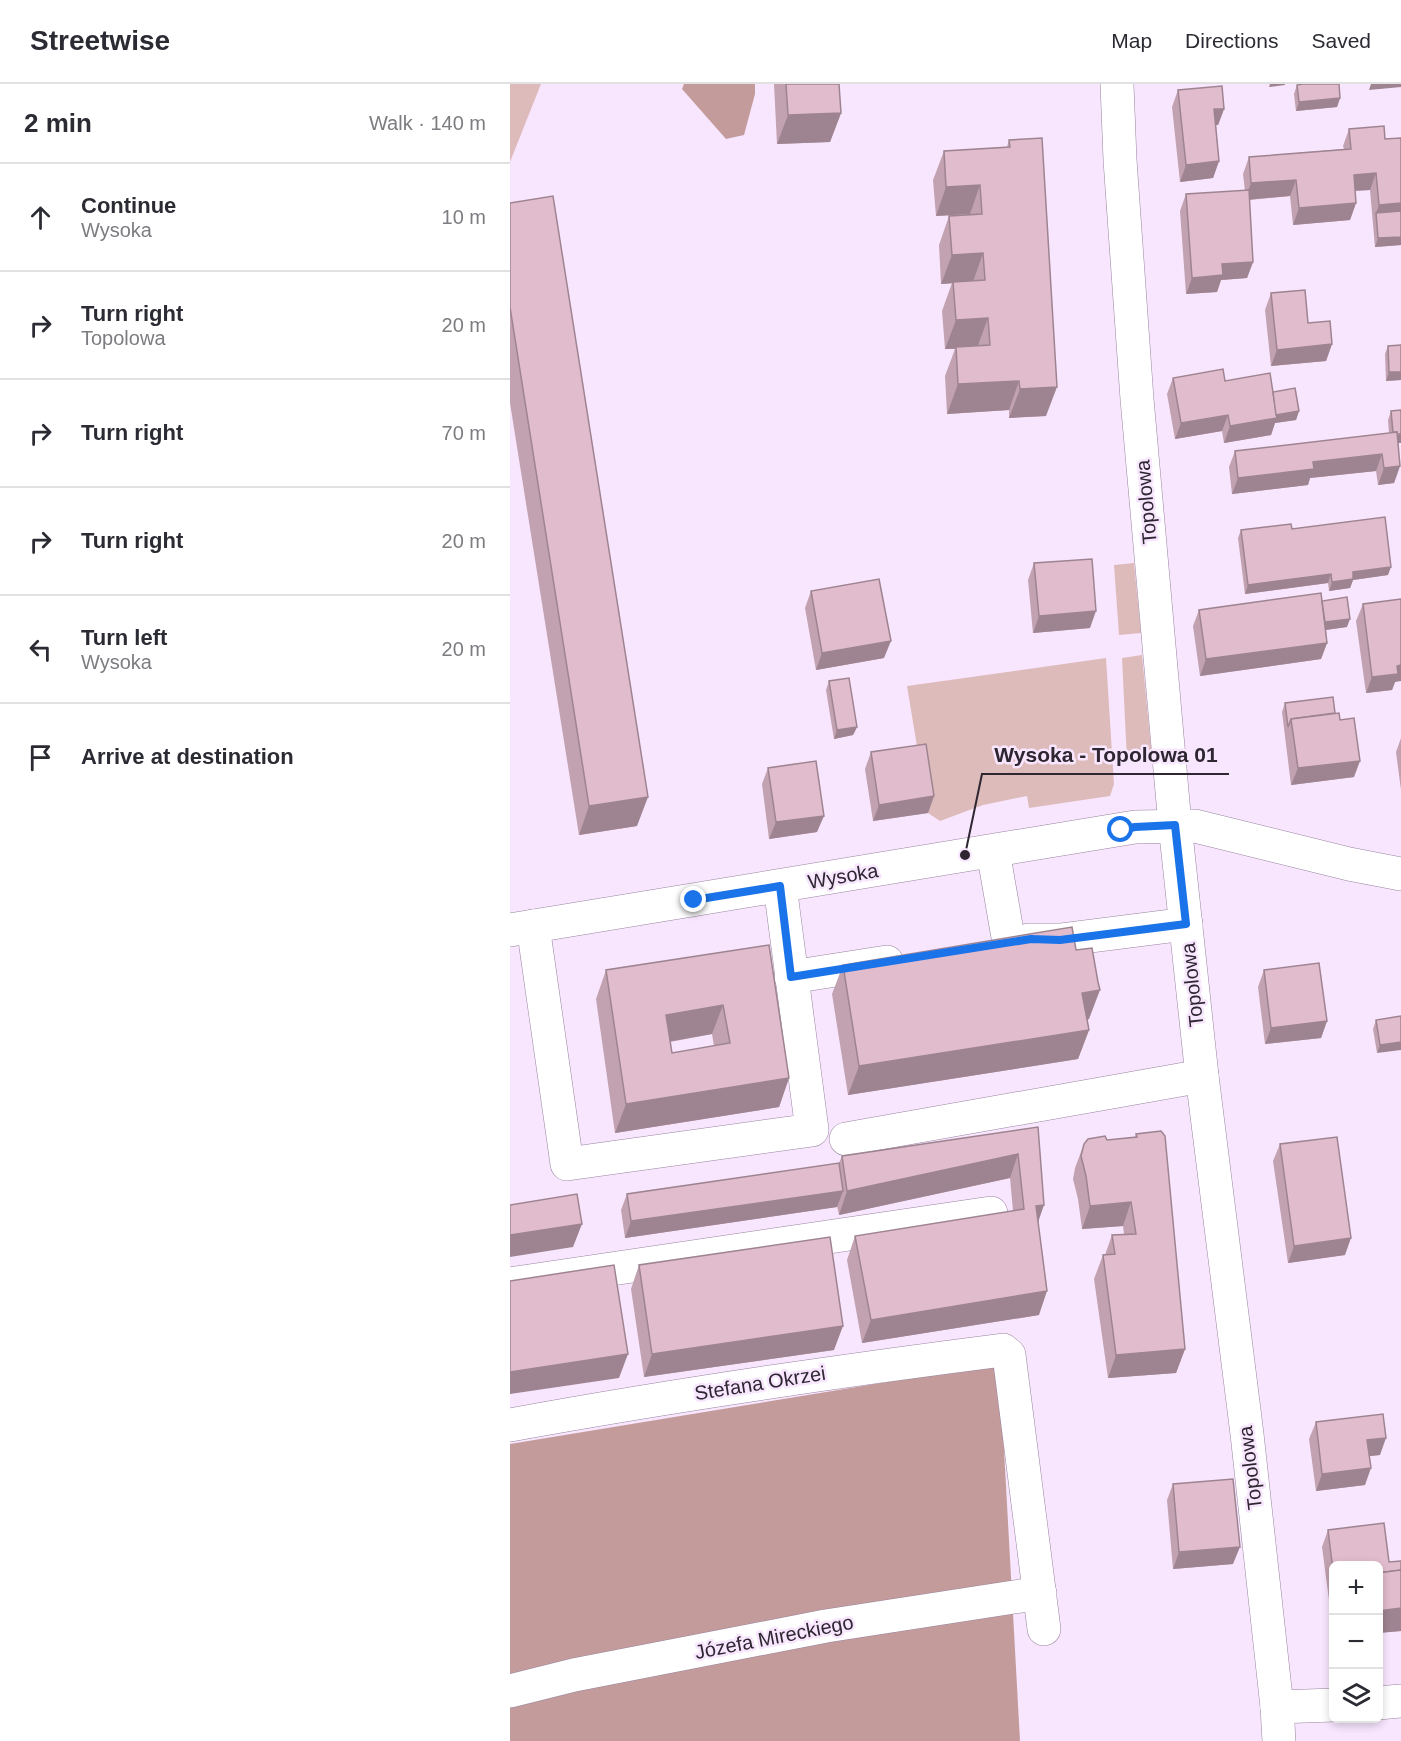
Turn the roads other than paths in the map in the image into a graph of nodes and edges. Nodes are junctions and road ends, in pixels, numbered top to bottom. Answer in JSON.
{"nodes":[{"id":1,"x":1116,"y":84,"type":"edge"},
{"id":2,"x":1175,"y":825,"type":"junction"},
{"id":3,"x":993,"y":850,"type":"junction"},
{"id":4,"x":1401,"y":874,"type":"edge"},
{"id":5,"x":780,"y":886,"type":"junction"},
{"id":6,"x":1186,"y":924,"type":"junction"},
{"id":7,"x":521,"y":928,"type":"edge"},
{"id":8,"x":917,"y":957,"type":"edge"},
{"id":9,"x":791,"y":977,"type":"junction"},
{"id":10,"x":1202,"y":1076,"type":"junction"},
{"id":11,"x":846,"y":1139,"type":"dead end"},
{"id":12,"x":991,"y":1212,"type":"edge"},
{"id":13,"x":510,"y":1284,"type":"edge"},
{"id":14,"x":510,"y":1425,"type":"edge"},
{"id":15,"x":1040,"y":1593,"type":"junction"},
{"id":16,"x":1044,"y":1629,"type":"dead end"},
{"id":17,"x":510,"y":1691,"type":"edge"},
{"id":18,"x":1401,"y":1701,"type":"edge"},
{"id":19,"x":1383,"y":1703,"type":"edge"},
{"id":20,"x":1329,"y":1705,"type":"edge"},
{"id":21,"x":1277,"y":1707,"type":"junction"},
{"id":22,"x":1279,"y":1741,"type":"edge"}],
"edges":[{"from":1,"to":2,"type":"street","name":"Topolowa"},
{"from":2,"to":3,"type":"street","name":"Wysoka"},
{"from":2,"to":4,"type":"street","name":"Wysoka"},
{"from":2,"to":6,"type":"street","name":"Topolowa"},
{"from":3,"to":5,"type":"street","name":"Wysoka"},
{"from":3,"to":6,"type":"street"},
{"from":5,"to":7,"type":"street","name":"Wysoka"},
{"from":5,"to":9,"type":"street"},
{"from":6,"to":10,"type":"street","name":"Topolowa"},
{"from":7,"to":9,"type":"street"},
{"from":8,"to":9,"type":"street"},
{"from":10,"to":11,"type":"street"},
{"from":10,"to":21,"type":"street","name":"Topolowa"},
{"from":12,"to":13,"type":"street"},
{"from":14,"to":15,"type":"street","name":"Stefana Okrzei"},
{"from":15,"to":16,"type":"street"},
{"from":15,"to":17,"type":"street","name":"Józefa Mireckiego"},
{"from":18,"to":19,"type":"street"},
{"from":20,"to":21,"type":"street"},
{"from":21,"to":22,"type":"street","name":"Topolowa"}]}
